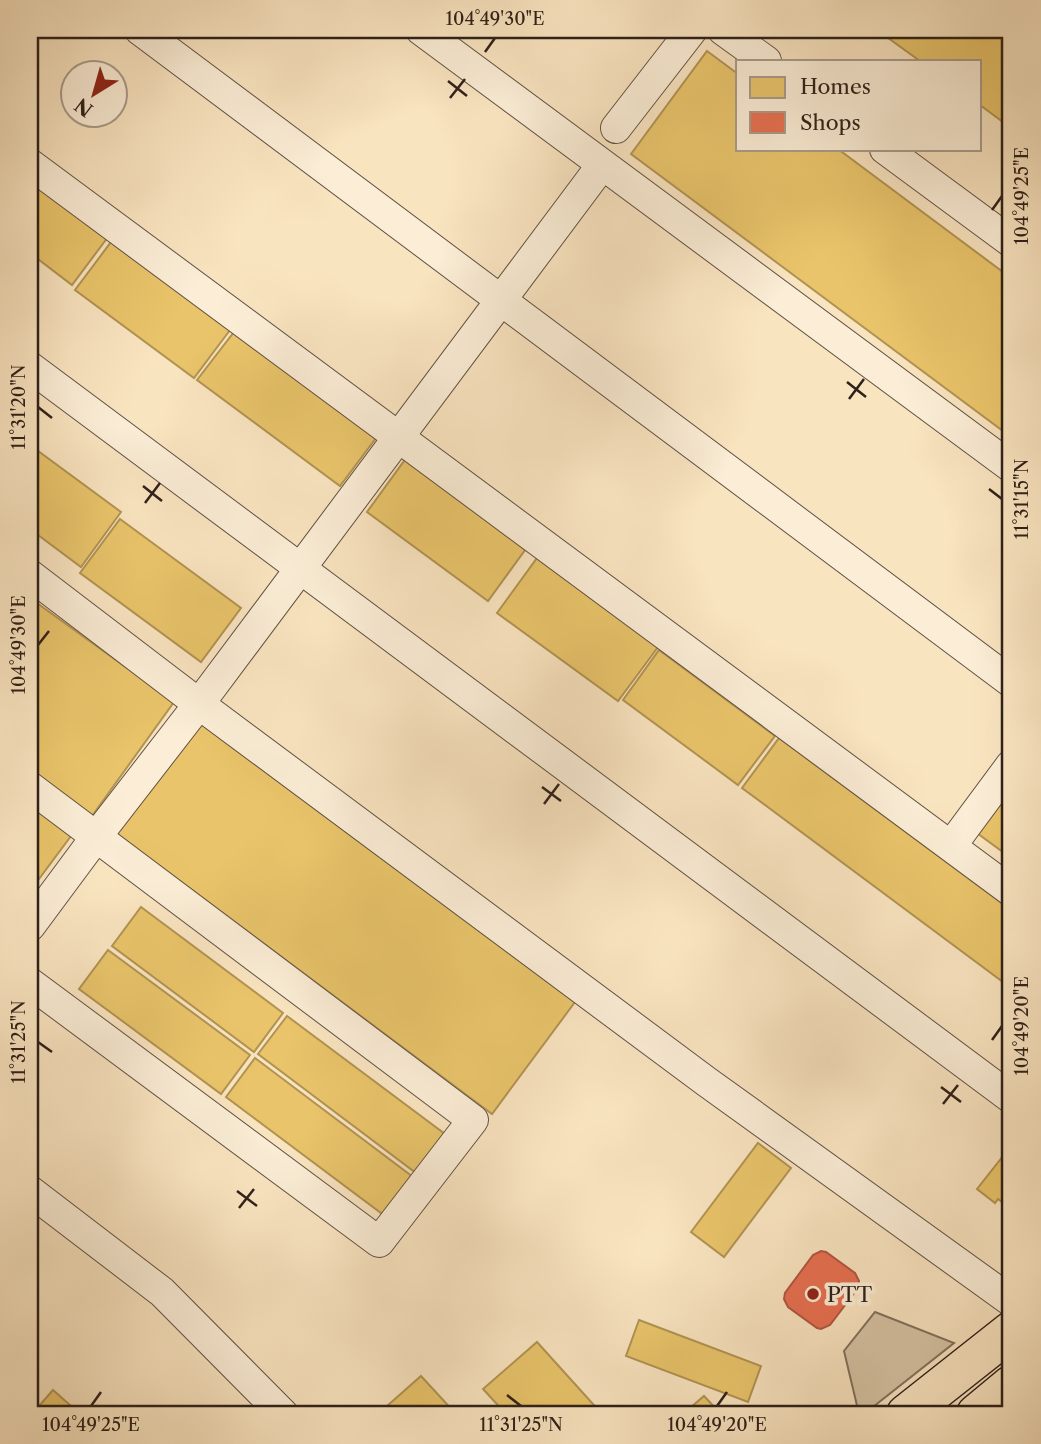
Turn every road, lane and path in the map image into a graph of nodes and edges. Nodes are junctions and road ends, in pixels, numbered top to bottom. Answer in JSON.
{"nodes":[{"id":1,"x":141,"y":30,"type":"edge"},
{"id":2,"x":421,"y":30,"type":"edge"},
{"id":3,"x":692,"y":30,"type":"edge"},
{"id":4,"x":723,"y":30,"type":"edge"},
{"id":5,"x":765,"y":60,"type":"edge"},
{"id":6,"x":616,"y":128,"type":"dead end"},
{"id":7,"x":886,"y":150,"type":"edge"},
{"id":8,"x":30,"y":164,"type":"edge"},
{"id":9,"x":602,"y":165,"type":"junction"},
{"id":10,"x":1011,"y":242,"type":"edge"},
{"id":11,"x":501,"y":299,"type":"junction"},
{"id":12,"x":30,"y":367,"type":"edge"},
{"id":13,"x":398,"y":438,"type":"junction"},
{"id":14,"x":1011,"y":467,"type":"edge"},
{"id":15,"x":300,"y":567,"type":"junction"},
{"id":16,"x":30,"y":575,"type":"edge"},
{"id":17,"x":1011,"y":682,"type":"edge"},
{"id":18,"x":199,"y":704,"type":"junction"},
{"id":19,"x":1011,"y":765,"type":"edge"},
{"id":20,"x":30,"y":787,"type":"edge"},
{"id":21,"x":96,"y":837,"type":"junction"},
{"id":22,"x":951,"y":846,"type":"junction"},
{"id":23,"x":1011,"y":891,"type":"edge"},
{"id":24,"x":30,"y":926,"type":"edge"},
{"id":25,"x":30,"y":984,"type":"edge"},
{"id":26,"x":1011,"y":1098,"type":"edge"},
{"id":27,"x":30,"y":1191,"type":"edge"},
{"id":28,"x":1011,"y":1301,"type":"edge"},
{"id":29,"x":1011,"y":1331,"type":"edge"},
{"id":30,"x":1011,"y":1385,"type":"edge"},
{"id":31,"x":283,"y":1414,"type":"edge"},
{"id":32,"x":906,"y":1414,"type":"edge"},
{"id":33,"x":976,"y":1414,"type":"edge"}],
"edges":[{"from":1,"to":11,"type":"street"},
{"from":2,"to":9,"type":"street"},
{"from":3,"to":6,"type":"street"},
{"from":4,"to":5,"type":"street"},
{"from":7,"to":10,"type":"street"},
{"from":8,"to":13,"type":"street"},
{"from":9,"to":11,"type":"street"},
{"from":9,"to":14,"type":"street"},
{"from":11,"to":13,"type":"street"},
{"from":11,"to":17,"type":"street"},
{"from":12,"to":15,"type":"street"},
{"from":13,"to":15,"type":"street"},
{"from":13,"to":22,"type":"street"},
{"from":15,"to":18,"type":"street"},
{"from":15,"to":26,"type":"street"},
{"from":16,"to":18,"type":"street"},
{"from":18,"to":21,"type":"street"},
{"from":18,"to":28,"type":"street"},
{"from":19,"to":22,"type":"street"},
{"from":20,"to":21,"type":"street"},
{"from":21,"to":24,"type":"street"},
{"from":21,"to":25,"type":"street"},
{"from":22,"to":23,"type":"street"},
{"from":27,"to":31,"type":"street"},
{"from":29,"to":32,"type":"highway"},
{"from":30,"to":33,"type":"highway"}]}
